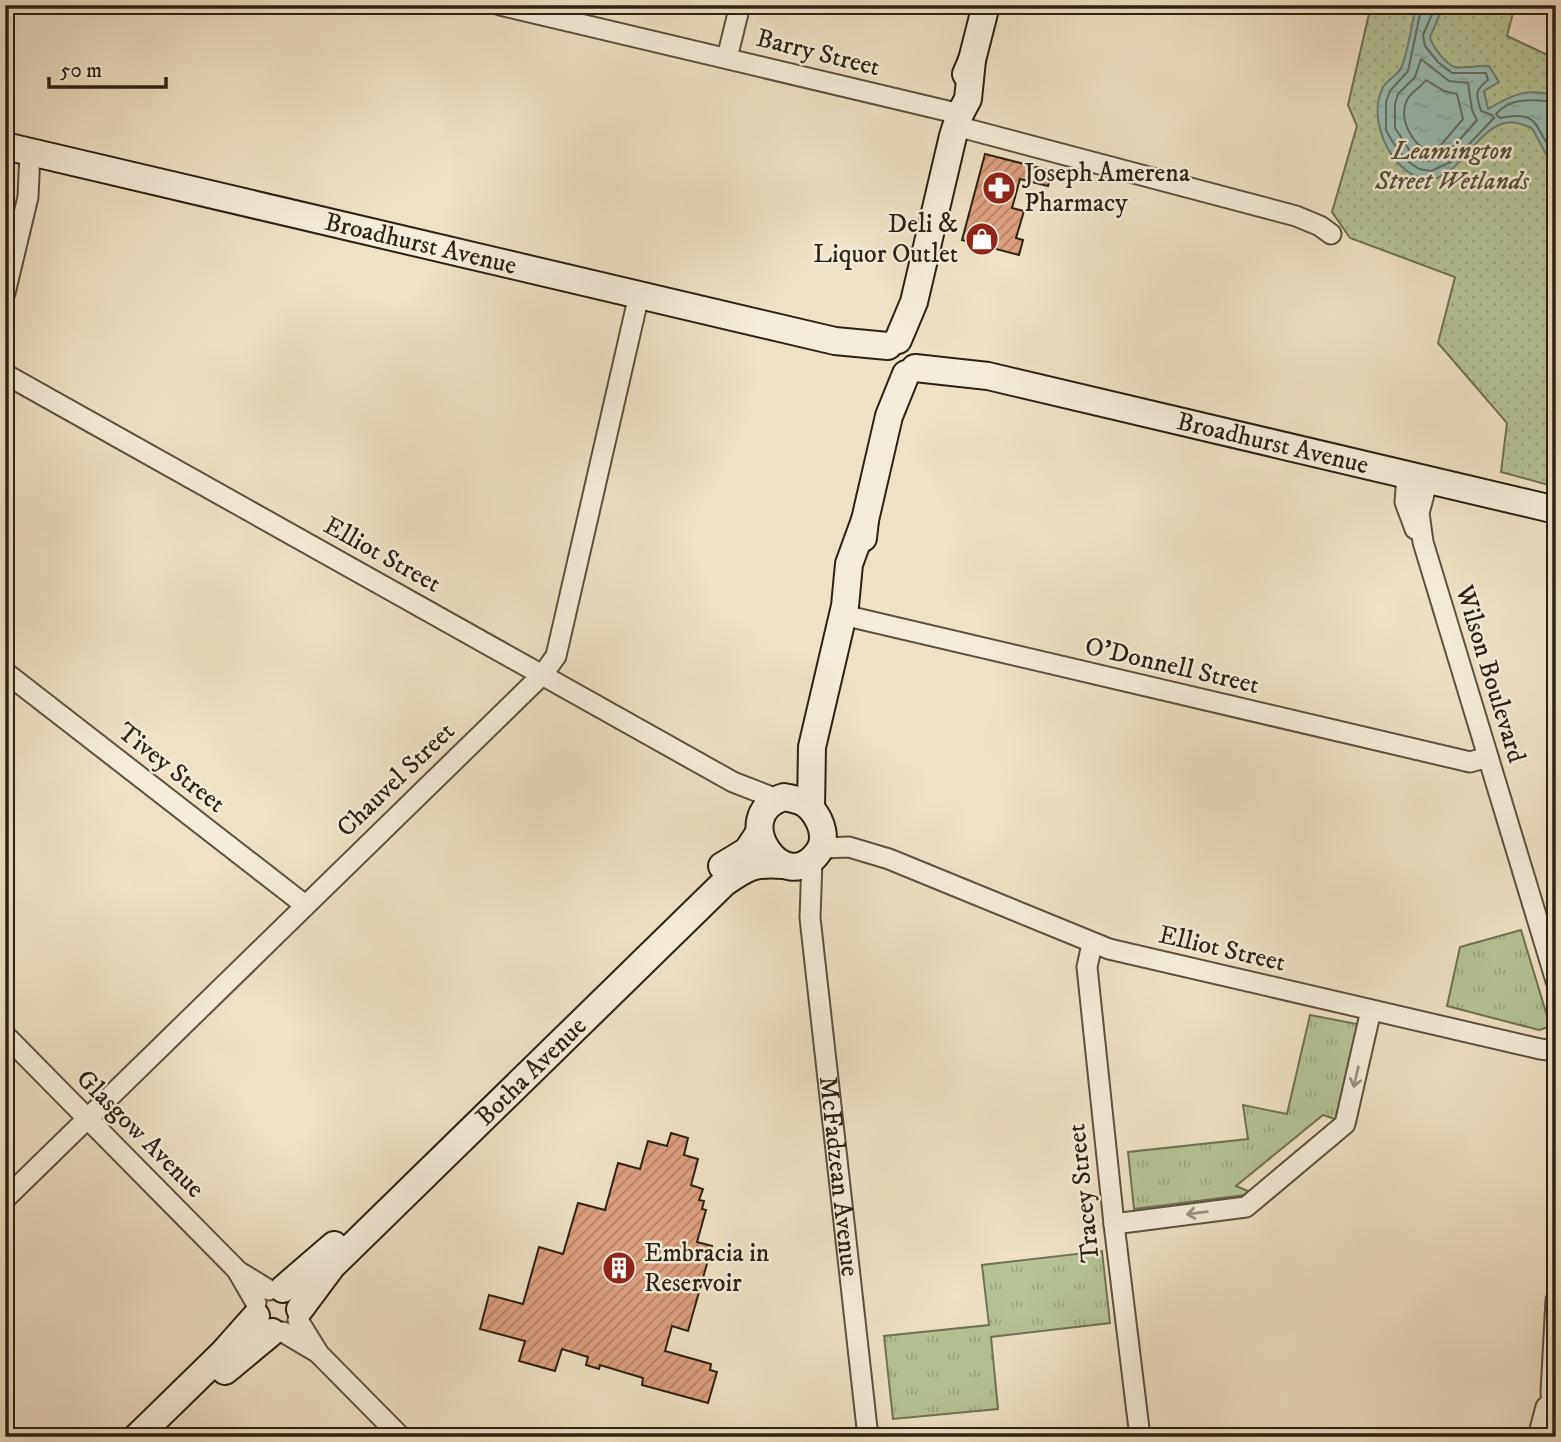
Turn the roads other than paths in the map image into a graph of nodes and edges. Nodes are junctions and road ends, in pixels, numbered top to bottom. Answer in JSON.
{"nodes":[{"id":1,"x":500,"y":5,"type":"edge"},
{"id":2,"x":740,"y":5,"type":"edge"},
{"id":3,"x":986,"y":5,"type":"edge"},
{"id":4,"x":727,"y":58,"type":"junction"},
{"id":5,"x":958,"y":120,"type":"junction"},
{"id":6,"x":27,"y":151,"type":"edge"},
{"id":7,"x":1331,"y":234,"type":"dead end"},
{"id":8,"x":5,"y":293,"type":"edge"},
{"id":9,"x":639,"y":295,"type":"junction"},
{"id":10,"x":902,"y":357,"type":"junction"},
{"id":11,"x":5,"y":374,"type":"edge"},
{"id":12,"x":1418,"y":477,"type":"junction"},
{"id":13,"x":1556,"y":510,"type":"edge"},
{"id":14,"x":844,"y":611,"type":"junction"},
{"id":15,"x":5,"y":672,"type":"edge"},
{"id":16,"x":543,"y":674,"type":"junction"},
{"id":17,"x":812,"y":747,"type":"junction"},
{"id":18,"x":1488,"y":757,"type":"junction"},
{"id":19,"x":771,"y":811,"type":"junction"},
{"id":20,"x":816,"y":835,"type":"junction"},
{"id":21,"x":784,"y":866,"type":"junction"},
{"id":22,"x":305,"y":905,"type":"junction"},
{"id":23,"x":810,"y":918,"type":"junction"},
{"id":24,"x":1092,"y":944,"type":"junction"},
{"id":25,"x":645,"y":950,"type":"junction"},
{"id":26,"x":1556,"y":981,"type":"edge"},
{"id":27,"x":1371,"y":1010,"type":"junction"},
{"id":28,"x":5,"y":1035,"type":"edge"},
{"id":29,"x":1556,"y":1051,"type":"edge"},
{"id":30,"x":89,"y":1119,"type":"junction"},
{"id":31,"x":5,"y":1199,"type":"edge"},
{"id":32,"x":1114,"y":1224,"type":"junction"},
{"id":33,"x":1556,"y":1300,"type":"edge"},
{"id":34,"x":277,"y":1311,"type":"junction"},
{"id":35,"x":1550,"y":1392,"type":"junction"},
{"id":36,"x":137,"y":1437,"type":"edge"},
{"id":37,"x":158,"y":1437,"type":"edge"},
{"id":38,"x":401,"y":1437,"type":"edge"},
{"id":39,"x":868,"y":1437,"type":"edge"},
{"id":40,"x":1140,"y":1437,"type":"edge"},
{"id":41,"x":1538,"y":1437,"type":"edge"},
{"id":42,"x":1554,"y":1437,"type":"edge"}],
"edges":[{"from":1,"to":4,"type":"street","name":"Barry Street"},
{"from":2,"to":4,"type":"street"},
{"from":3,"to":5,"type":"street","name":"McFadzean Avenue"},
{"from":4,"to":5,"type":"street","name":"Barry Street"},
{"from":5,"to":7,"type":"street","name":"Barry Street"},
{"from":5,"to":10,"type":"street","name":"McFadzean Avenue"},
{"from":6,"to":8,"type":"street"},
{"from":6,"to":9,"type":"street","name":"Broadhurst Avenue"},
{"from":9,"to":10,"type":"street","name":"Broadhurst Avenue"},
{"from":9,"to":16,"type":"street","name":"Chauvel Street"},
{"from":10,"to":12,"type":"street","name":"Broadhurst Avenue"},
{"from":10,"to":14,"type":"street","name":"McFadzean Avenue"},
{"from":11,"to":16,"type":"street","name":"Elliot Street"},
{"from":12,"to":13,"type":"street","name":"Broadhurst Avenue"},
{"from":12,"to":18,"type":"street","name":"Wilson Boulevard"},
{"from":14,"to":17,"type":"street","name":"McFadzean Avenue"},
{"from":14,"to":18,"type":"street","name":"O'Donnell Street"},
{"from":15,"to":22,"type":"street","name":"Tivey Street"},
{"from":16,"to":19,"type":"street","name":"Elliot Street"},
{"from":16,"to":22,"type":"street","name":"Chauvel Street"},
{"from":17,"to":19,"type":"street","name":"McFadzean Avenue"},
{"from":17,"to":20,"type":"street","name":"McFadzean Avenue"},
{"from":18,"to":26,"type":"street","name":"Wilson Boulevard"},
{"from":19,"to":20,"type":"street"},
{"from":19,"to":21,"type":"street"},
{"from":19,"to":25,"type":"street","name":"Botha Avenue"},
{"from":20,"to":21,"type":"street","name":"Botha Avenue"},
{"from":20,"to":23,"type":"street","name":"McFadzean Avenue"},
{"from":20,"to":24,"type":"street","name":"Elliot Street"},
{"from":21,"to":23,"type":"street","name":"McFadzean Avenue"},
{"from":21,"to":25,"type":"street","name":"Botha Avenue"},
{"from":22,"to":30,"type":"street","name":"Chauvel Street"},
{"from":23,"to":39,"type":"street","name":"McFadzean Avenue"},
{"from":24,"to":27,"type":"street","name":"Elliot Street"},
{"from":24,"to":32,"type":"street","name":"Tracey Street"},
{"from":25,"to":34,"type":"street","name":"Botha Avenue"},
{"from":27,"to":29,"type":"street","name":"Elliot Street"},
{"from":27,"to":32,"type":"street","one_way":true},
{"from":28,"to":30,"type":"street","name":"Glasgow Avenue"},
{"from":30,"to":31,"type":"street","name":"Chauvel Street"},
{"from":30,"to":34,"type":"street","name":"Glasgow Avenue"},
{"from":32,"to":40,"type":"street","name":"Tracey Street"},
{"from":33,"to":35,"type":"street"},
{"from":34,"to":36,"type":"street","name":"Botha Avenue"},
{"from":34,"to":37,"type":"street","name":"Botha Avenue"},
{"from":34,"to":38,"type":"street","name":"Glasgow Avenue"},
{"from":35,"to":41,"type":"street"},
{"from":35,"to":42,"type":"street"}]}
